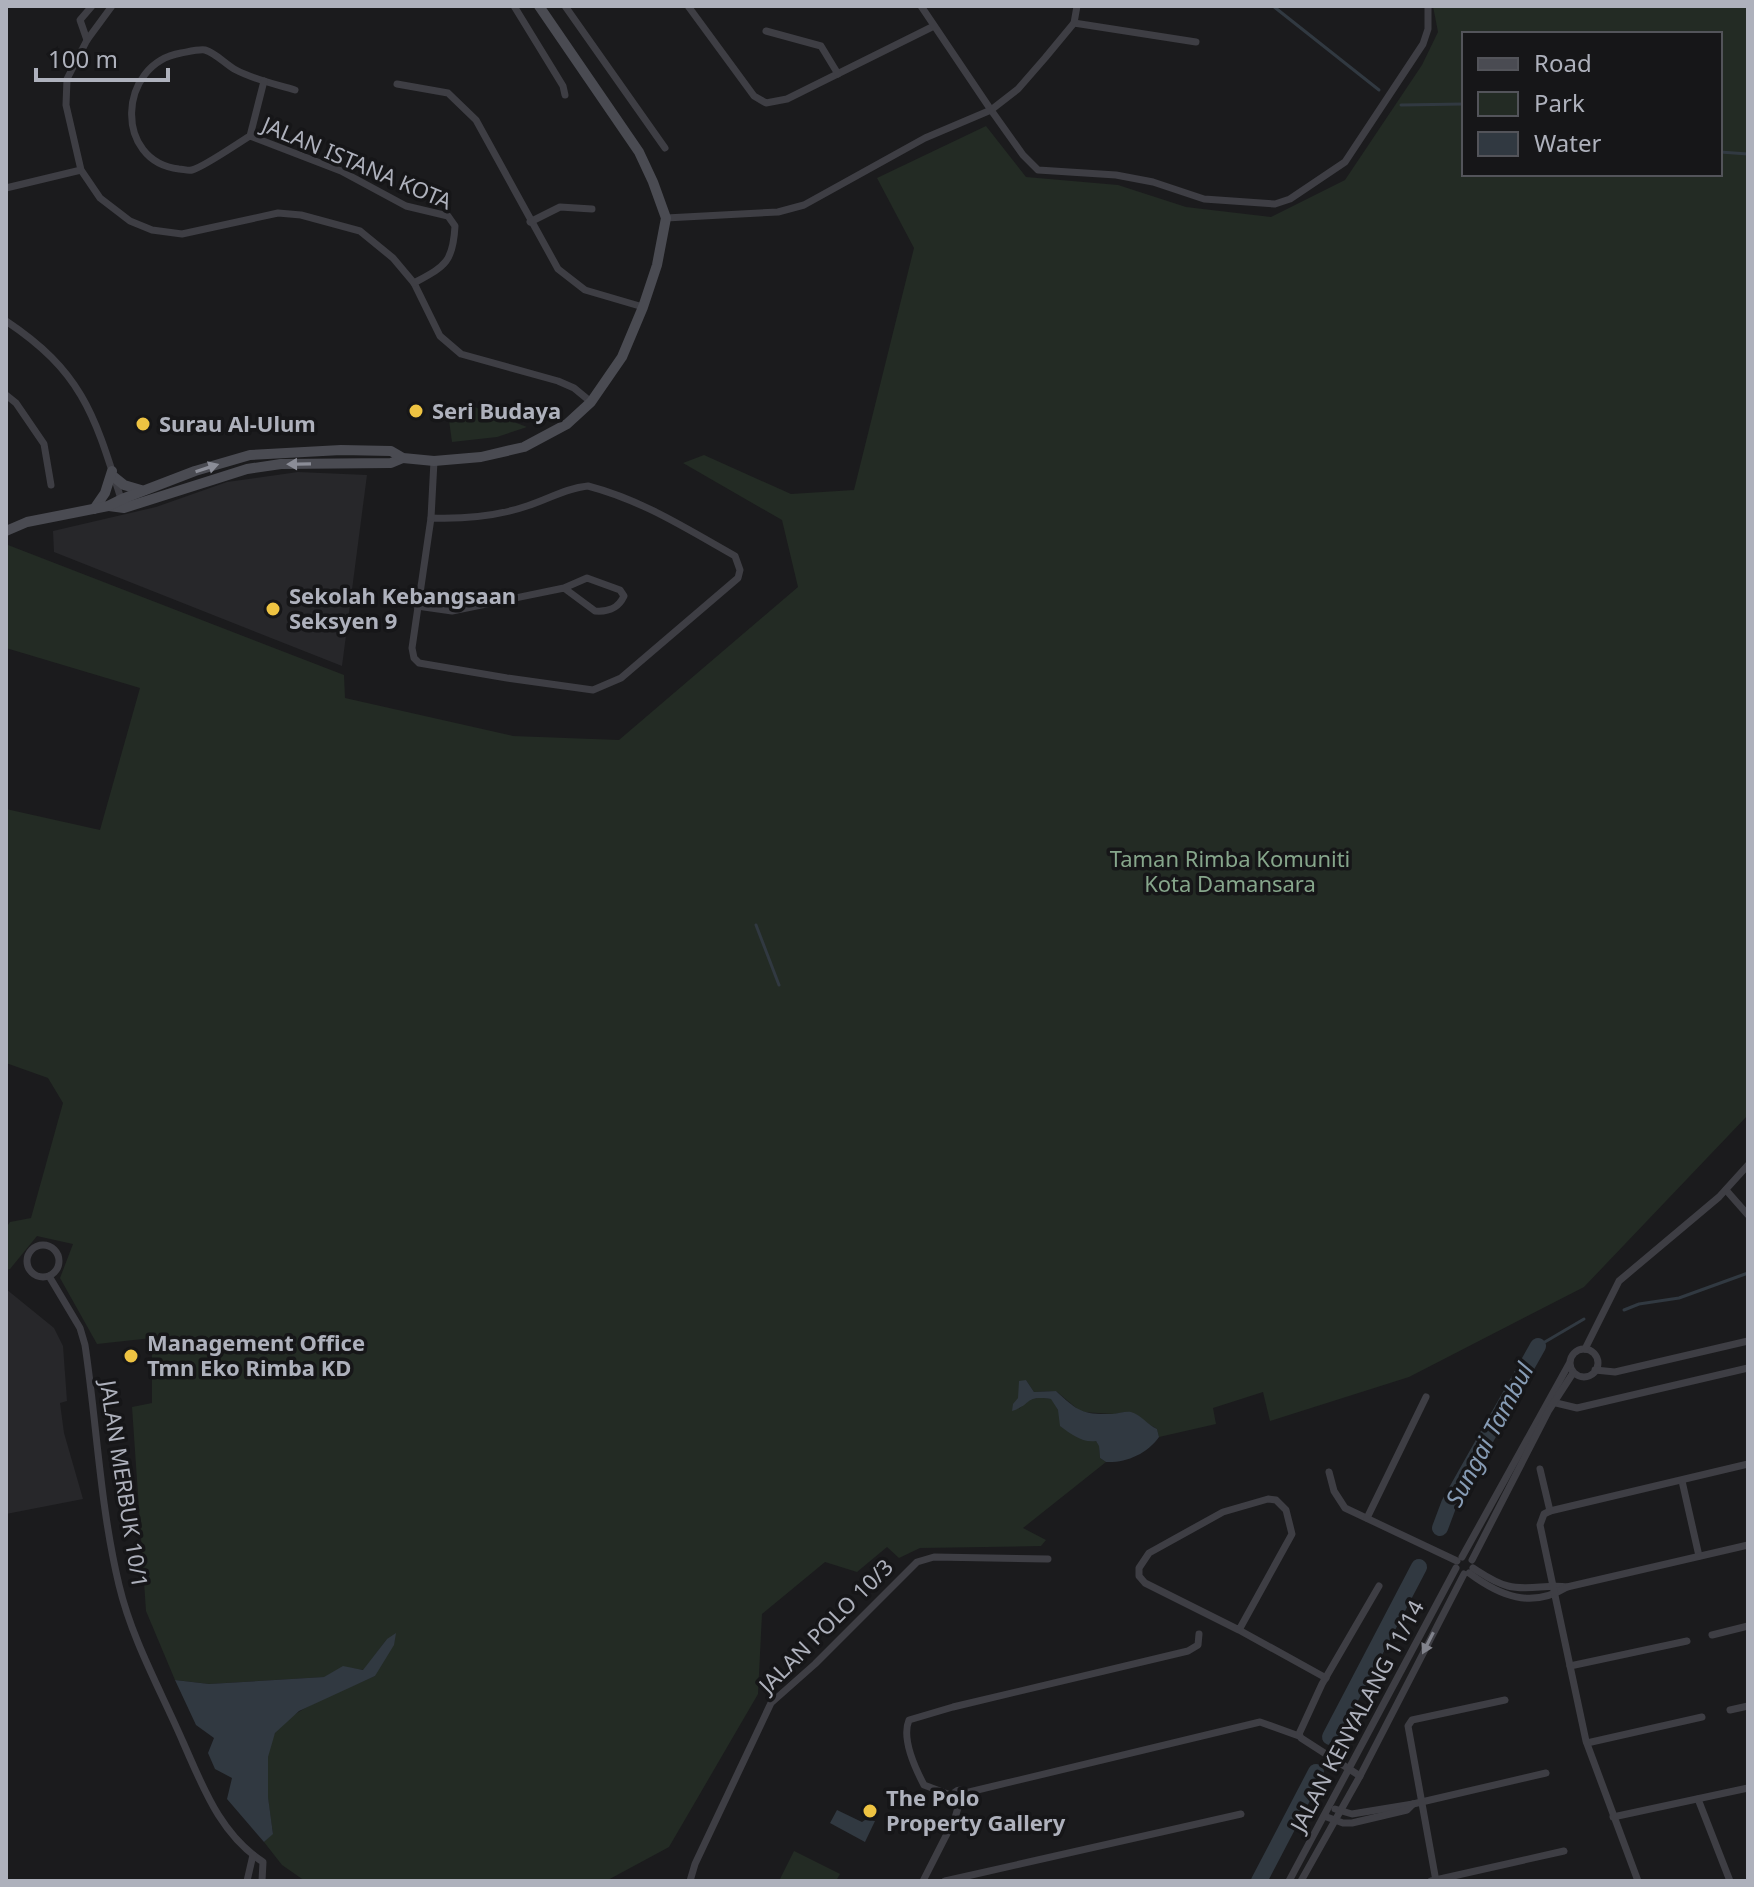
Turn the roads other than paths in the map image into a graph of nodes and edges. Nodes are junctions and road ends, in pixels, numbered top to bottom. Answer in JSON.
{"nodes":[{"id":1,"x":92,"y":6,"type":"edge"},
{"id":2,"x":112,"y":6,"type":"edge"},
{"id":3,"x":514,"y":6,"type":"edge"},
{"id":4,"x":539,"y":6,"type":"edge"},
{"id":5,"x":565,"y":6,"type":"edge"},
{"id":6,"x":688,"y":6,"type":"edge"},
{"id":7,"x":921,"y":6,"type":"edge"},
{"id":8,"x":1077,"y":6,"type":"edge"},
{"id":9,"x":1428,"y":6,"type":"edge"},
{"id":10,"x":1074,"y":23,"type":"junction"},
{"id":11,"x":934,"y":26,"type":"junction"},
{"id":12,"x":766,"y":31,"type":"dead end"},
{"id":13,"x":87,"y":40,"type":"junction"},
{"id":14,"x":1196,"y":42,"type":"dead end"},
{"id":15,"x":838,"y":74,"type":"junction"},
{"id":16,"x":264,"y":81,"type":"junction"},
{"id":17,"x":397,"y":84,"type":"dead end"},
{"id":18,"x":295,"y":90,"type":"dead end"},
{"id":19,"x":565,"y":95,"type":"dead end"},
{"id":20,"x":991,"y":110,"type":"junction"},
{"id":21,"x":250,"y":136,"type":"junction"},
{"id":22,"x":665,"y":148,"type":"dead end"},
{"id":23,"x":81,"y":170,"type":"junction"},
{"id":24,"x":6,"y":188,"type":"edge"},
{"id":25,"x":592,"y":209,"type":"dead end"},
{"id":26,"x":671,"y":217,"type":"junction"},
{"id":27,"x":530,"y":222,"type":"junction"},
{"id":28,"x":414,"y":283,"type":"junction"},
{"id":29,"x":643,"y":307,"type":"junction"},
{"id":30,"x":6,"y":321,"type":"edge"},
{"id":31,"x":6,"y":395,"type":"edge"},
{"id":32,"x":591,"y":402,"type":"junction"},
{"id":33,"x":341,"y":450,"type":"junction"},
{"id":34,"x":403,"y":458,"type":"junction"},
{"id":35,"x":434,"y":461,"type":"junction"},
{"id":36,"x":341,"y":463,"type":"junction"},
{"id":37,"x":113,"y":474,"type":"junction"},
{"id":38,"x":51,"y":485,"type":"dead end"},
{"id":39,"x":144,"y":490,"type":"junction"},
{"id":40,"x":123,"y":503,"type":"junction"},
{"id":41,"x":94,"y":509,"type":"junction"},
{"id":42,"x":431,"y":518,"type":"junction"},
{"id":43,"x":6,"y":531,"type":"edge"},
{"id":44,"x":564,"y":588,"type":"junction"},
{"id":45,"x":417,"y":606,"type":"junction"},
{"id":46,"x":1748,"y":1165,"type":"edge"},
{"id":47,"x":1726,"y":1190,"type":"junction"},
{"id":48,"x":1748,"y":1215,"type":"edge"},
{"id":49,"x":49,"y":1276,"type":"junction"},
{"id":50,"x":1748,"y":1341,"type":"edge"},
{"id":51,"x":1585,"y":1349,"type":"junction"},
{"id":52,"x":1569,"y":1364,"type":"junction"},
{"id":53,"x":1748,"y":1368,"type":"edge"},
{"id":54,"x":1595,"y":1370,"type":"junction"},
{"id":55,"x":1573,"y":1373,"type":"junction"},
{"id":56,"x":1426,"y":1397,"type":"dead end"},
{"id":57,"x":1551,"y":1401,"type":"junction"},
{"id":58,"x":1748,"y":1464,"type":"edge"},
{"id":59,"x":1540,"y":1469,"type":"dead end"},
{"id":60,"x":1329,"y":1472,"type":"dead end"},
{"id":61,"x":1682,"y":1481,"type":"junction"},
{"id":62,"x":1550,"y":1511,"type":"junction"},
{"id":63,"x":1367,"y":1518,"type":"junction"},
{"id":64,"x":1748,"y":1545,"type":"edge"},
{"id":65,"x":1699,"y":1556,"type":"junction"},
{"id":66,"x":1048,"y":1559,"type":"dead end"},
{"id":67,"x":1458,"y":1562,"type":"junction"},
{"id":68,"x":1469,"y":1569,"type":"junction"},
{"id":69,"x":1553,"y":1584,"type":"junction"},
{"id":70,"x":1379,"y":1586,"type":"dead end"},
{"id":71,"x":1567,"y":1587,"type":"junction"},
{"id":72,"x":1555,"y":1594,"type":"junction"},
{"id":73,"x":1748,"y":1626,"type":"edge"},
{"id":74,"x":1239,"y":1630,"type":"junction"},
{"id":75,"x":1199,"y":1634,"type":"dead end"},
{"id":76,"x":1712,"y":1635,"type":"dead end"},
{"id":77,"x":1687,"y":1641,"type":"dead end"},
{"id":78,"x":1570,"y":1666,"type":"junction"},
{"id":79,"x":1326,"y":1678,"type":"junction"},
{"id":80,"x":1505,"y":1700,"type":"dead end"},
{"id":81,"x":1748,"y":1706,"type":"edge"},
{"id":82,"x":1730,"y":1710,"type":"dead end"},
{"id":83,"x":1702,"y":1717,"type":"dead end"},
{"id":84,"x":1299,"y":1736,"type":"junction"},
{"id":85,"x":1587,"y":1743,"type":"junction"},
{"id":86,"x":1349,"y":1769,"type":"junction"},
{"id":87,"x":1546,"y":1773,"type":"dead end"},
{"id":88,"x":1360,"y":1776,"type":"junction"},
{"id":89,"x":1748,"y":1788,"type":"edge"},
{"id":90,"x":965,"y":1793,"type":"junction"},
{"id":91,"x":953,"y":1796,"type":"junction"},
{"id":92,"x":1698,"y":1799,"type":"junction"},
{"id":93,"x":1417,"y":1803,"type":"junction"},
{"id":94,"x":959,"y":1804,"type":"junction"},
{"id":95,"x":1330,"y":1806,"type":"junction"},
{"id":96,"x":1340,"y":1811,"type":"junction"},
{"id":97,"x":1241,"y":1814,"type":"dead end"},
{"id":98,"x":1324,"y":1816,"type":"junction"},
{"id":99,"x":1613,"y":1817,"type":"junction"},
{"id":100,"x":1334,"y":1821,"type":"junction"},
{"id":101,"x":1564,"y":1851,"type":"dead end"},
{"id":102,"x":253,"y":1855,"type":"junction"},
{"id":103,"x":247,"y":1881,"type":"edge"},
{"id":104,"x":262,"y":1881,"type":"edge"},
{"id":105,"x":690,"y":1881,"type":"edge"},
{"id":106,"x":923,"y":1881,"type":"edge"},
{"id":107,"x":945,"y":1881,"type":"edge"},
{"id":108,"x":1289,"y":1881,"type":"edge"},
{"id":109,"x":1301,"y":1881,"type":"edge"},
{"id":110,"x":1435,"y":1881,"type":"edge"},
{"id":111,"x":1638,"y":1881,"type":"edge"},
{"id":112,"x":1730,"y":1881,"type":"edge"}],
"edges":[{"from":1,"to":13,"type":"street"},
{"from":2,"to":13,"type":"street"},
{"from":3,"to":19,"type":"street"},
{"from":4,"to":26,"type":"street"},
{"from":5,"to":22,"type":"street"},
{"from":6,"to":15,"type":"street"},
{"from":7,"to":11,"type":"street"},
{"from":8,"to":10,"type":"street"},
{"from":9,"to":20,"type":"street"},
{"from":10,"to":14,"type":"street"},
{"from":10,"to":20,"type":"street"},
{"from":11,"to":15,"type":"street"},
{"from":11,"to":20,"type":"street"},
{"from":12,"to":15,"type":"street"},
{"from":13,"to":23,"type":"street"},
{"from":16,"to":18,"type":"street","name":"JALAN ISTANA KOTA"},
{"from":16,"to":21,"type":"street"},
{"from":16,"to":21,"type":"street","name":"JALAN ISTANA KOTA"},
{"from":17,"to":27,"type":"street"},
{"from":20,"to":26,"type":"street"},
{"from":21,"to":28,"type":"street","name":"JALAN ISTANA KOTA"},
{"from":23,"to":24,"type":"street"},
{"from":23,"to":28,"type":"street"},
{"from":25,"to":27,"type":"street"},
{"from":26,"to":29,"type":"street"},
{"from":27,"to":29,"type":"street"},
{"from":28,"to":32,"type":"street"},
{"from":29,"to":32,"type":"street"},
{"from":30,"to":37,"type":"street"},
{"from":31,"to":38,"type":"street"},
{"from":32,"to":35,"type":"street"},
{"from":33,"to":34,"type":"street"},
{"from":33,"to":36,"type":"street"},
{"from":39,"to":33,"type":"street","one_way":true},
{"from":34,"to":35,"type":"street"},
{"from":34,"to":36,"type":"street"},
{"from":35,"to":42,"type":"street"},
{"from":36,"to":40,"type":"street","one_way":true},
{"from":37,"to":39,"type":"street"},
{"from":37,"to":40,"type":"street"},
{"from":37,"to":41,"type":"street"},
{"from":39,"to":40,"type":"street"},
{"from":40,"to":41,"type":"street"},
{"from":41,"to":43,"type":"street"},
{"from":42,"to":45,"type":"street"},
{"from":42,"to":45,"type":"street"},
{"from":44,"to":44,"type":"street"},
{"from":44,"to":45,"type":"street"},
{"from":46,"to":47,"type":"street"},
{"from":47,"to":48,"type":"street"},
{"from":47,"to":51,"type":"street"},
{"from":49,"to":49,"type":"street"},
{"from":49,"to":102,"type":"street","name":"JALAN MERBUK 10/1"},
{"from":50,"to":54,"type":"street"},
{"from":51,"to":52,"type":"street"},
{"from":51,"to":54,"type":"street"},
{"from":52,"to":55,"type":"street"},
{"from":52,"to":57,"type":"street","name":"JALAN KENYALANG 11/14"},
{"from":53,"to":57,"type":"street"},
{"from":54,"to":55,"type":"street"},
{"from":55,"to":57,"type":"street","name":"JALAN KENYALANG 11/14"},
{"from":56,"to":63,"type":"street"},
{"from":57,"to":67,"type":"street","name":"JALAN KENYALANG 11/14"},
{"from":57,"to":68,"type":"street","name":"JALAN KENYALANG 11/14"},
{"from":58,"to":61,"type":"street"},
{"from":59,"to":62,"type":"street"},
{"from":60,"to":63,"type":"street"},
{"from":61,"to":62,"type":"street"},
{"from":61,"to":65,"type":"street"},
{"from":62,"to":69,"type":"street"},
{"from":63,"to":67,"type":"street"},
{"from":64,"to":65,"type":"street"},
{"from":65,"to":71,"type":"street"},
{"from":66,"to":105,"type":"street","name":"JALAN POLO 10/3"},
{"from":67,"to":68,"type":"street"},
{"from":67,"to":68,"type":"street"},
{"from":67,"to":86,"type":"street","name":"JALAN KENYALANG 11/14"},
{"from":68,"to":69,"type":"street"},
{"from":68,"to":72,"type":"street"},
{"from":68,"to":88,"type":"street","name":"JALAN KENYALANG 11/14","one_way":true},
{"from":69,"to":71,"type":"street"},
{"from":69,"to":72,"type":"street"},
{"from":70,"to":79,"type":"street"},
{"from":71,"to":72,"type":"street"},
{"from":72,"to":78,"type":"street"},
{"from":73,"to":76,"type":"street"},
{"from":74,"to":74,"type":"street"},
{"from":74,"to":79,"type":"street"},
{"from":75,"to":91,"type":"street"},
{"from":77,"to":78,"type":"street"},
{"from":78,"to":85,"type":"street"},
{"from":79,"to":84,"type":"street"},
{"from":80,"to":93,"type":"street"},
{"from":81,"to":82,"type":"street"},
{"from":83,"to":85,"type":"street"},
{"from":84,"to":86,"type":"street"},
{"from":84,"to":90,"type":"street"},
{"from":85,"to":99,"type":"street"},
{"from":86,"to":88,"type":"street"},
{"from":86,"to":95,"type":"street","name":"JALAN KENYALANG 11/14"},
{"from":87,"to":93,"type":"street"},
{"from":88,"to":96,"type":"street","name":"JALAN KENYALANG 11/14"},
{"from":89,"to":92,"type":"street"},
{"from":90,"to":91,"type":"street"},
{"from":90,"to":94,"type":"street"},
{"from":91,"to":94,"type":"street"},
{"from":92,"to":99,"type":"street"},
{"from":92,"to":112,"type":"street"},
{"from":93,"to":96,"type":"street"},
{"from":93,"to":100,"type":"street"},
{"from":93,"to":110,"type":"street"},
{"from":94,"to":106,"type":"street"},
{"from":95,"to":96,"type":"street"},
{"from":95,"to":98,"type":"street","name":"JALAN KENYALANG 11/14"},
{"from":96,"to":100,"type":"street","name":"JALAN KENYALANG 11/14"},
{"from":97,"to":107,"type":"street"},
{"from":98,"to":100,"type":"street"},
{"from":98,"to":108,"type":"street","name":"JALAN KENYALANG 11/14"},
{"from":99,"to":111,"type":"street"},
{"from":100,"to":109,"type":"street","name":"JALAN KENYALANG 11/14"},
{"from":101,"to":110,"type":"street"},
{"from":102,"to":103,"type":"street"},
{"from":102,"to":104,"type":"street","name":"JALAN MERBUK 10/1"}]}
